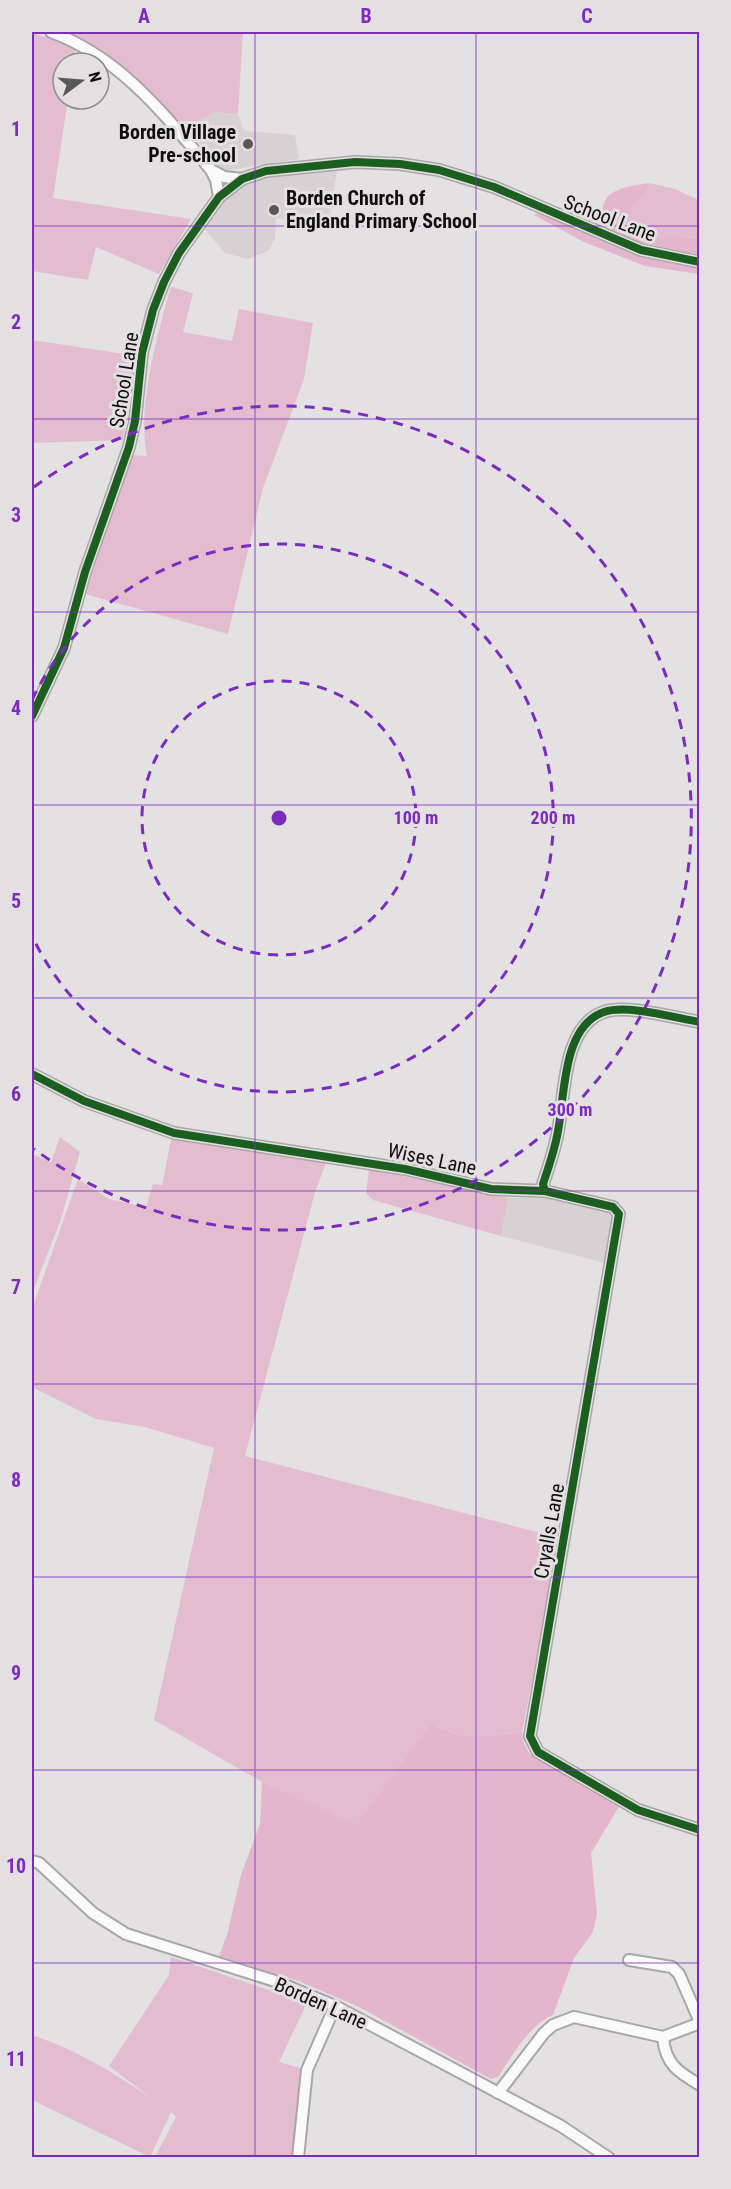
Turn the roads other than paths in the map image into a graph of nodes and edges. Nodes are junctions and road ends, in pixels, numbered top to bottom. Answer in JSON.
{"nodes":[{"id":1,"x":51,"y":32,"type":"edge"},
{"id":2,"x":211,"y":170,"type":"junction"},
{"id":3,"x":242,"y":179,"type":"junction"},
{"id":4,"x":219,"y":197,"type":"junction"},
{"id":5,"x":699,"y":262,"type":"edge"},
{"id":6,"x":32,"y":716,"type":"edge"},
{"id":7,"x":699,"y":1022,"type":"edge"},
{"id":8,"x":32,"y":1074,"type":"edge"},
{"id":9,"x":545,"y":1191,"type":"junction"},
{"id":10,"x":699,"y":1830,"type":"edge"},
{"id":11,"x":32,"y":1861,"type":"edge"},
{"id":12,"x":629,"y":1960,"type":"dead end"},
{"id":13,"x":336,"y":2006,"type":"junction"},
{"id":14,"x":699,"y":2023,"type":"edge"},
{"id":15,"x":663,"y":2037,"type":"junction"},
{"id":16,"x":699,"y":2085,"type":"edge"},
{"id":17,"x":498,"y":2093,"type":"junction"},
{"id":18,"x":298,"y":2157,"type":"edge"},
{"id":19,"x":609,"y":2157,"type":"edge"}],
"edges":[{"from":1,"to":2,"type":"street"},
{"from":2,"to":3,"type":"street"},
{"from":2,"to":4,"type":"street"},
{"from":3,"to":4,"type":"street","name":"School Lane"},
{"from":3,"to":5,"type":"street","name":"School Lane"},
{"from":4,"to":6,"type":"street","name":"School Lane"},
{"from":7,"to":9,"type":"street"},
{"from":8,"to":9,"type":"street","name":"Wises Lane"},
{"from":9,"to":10,"type":"street","name":"Cryalls Lane"},
{"from":11,"to":13,"type":"street","name":"Borden Lane"},
{"from":12,"to":14,"type":"street"},
{"from":13,"to":17,"type":"street","name":"Borden Lane"},
{"from":13,"to":18,"type":"street"},
{"from":14,"to":15,"type":"street"},
{"from":15,"to":16,"type":"street"},
{"from":15,"to":17,"type":"street"},
{"from":17,"to":19,"type":"street","name":"Borden Lane"}]}
